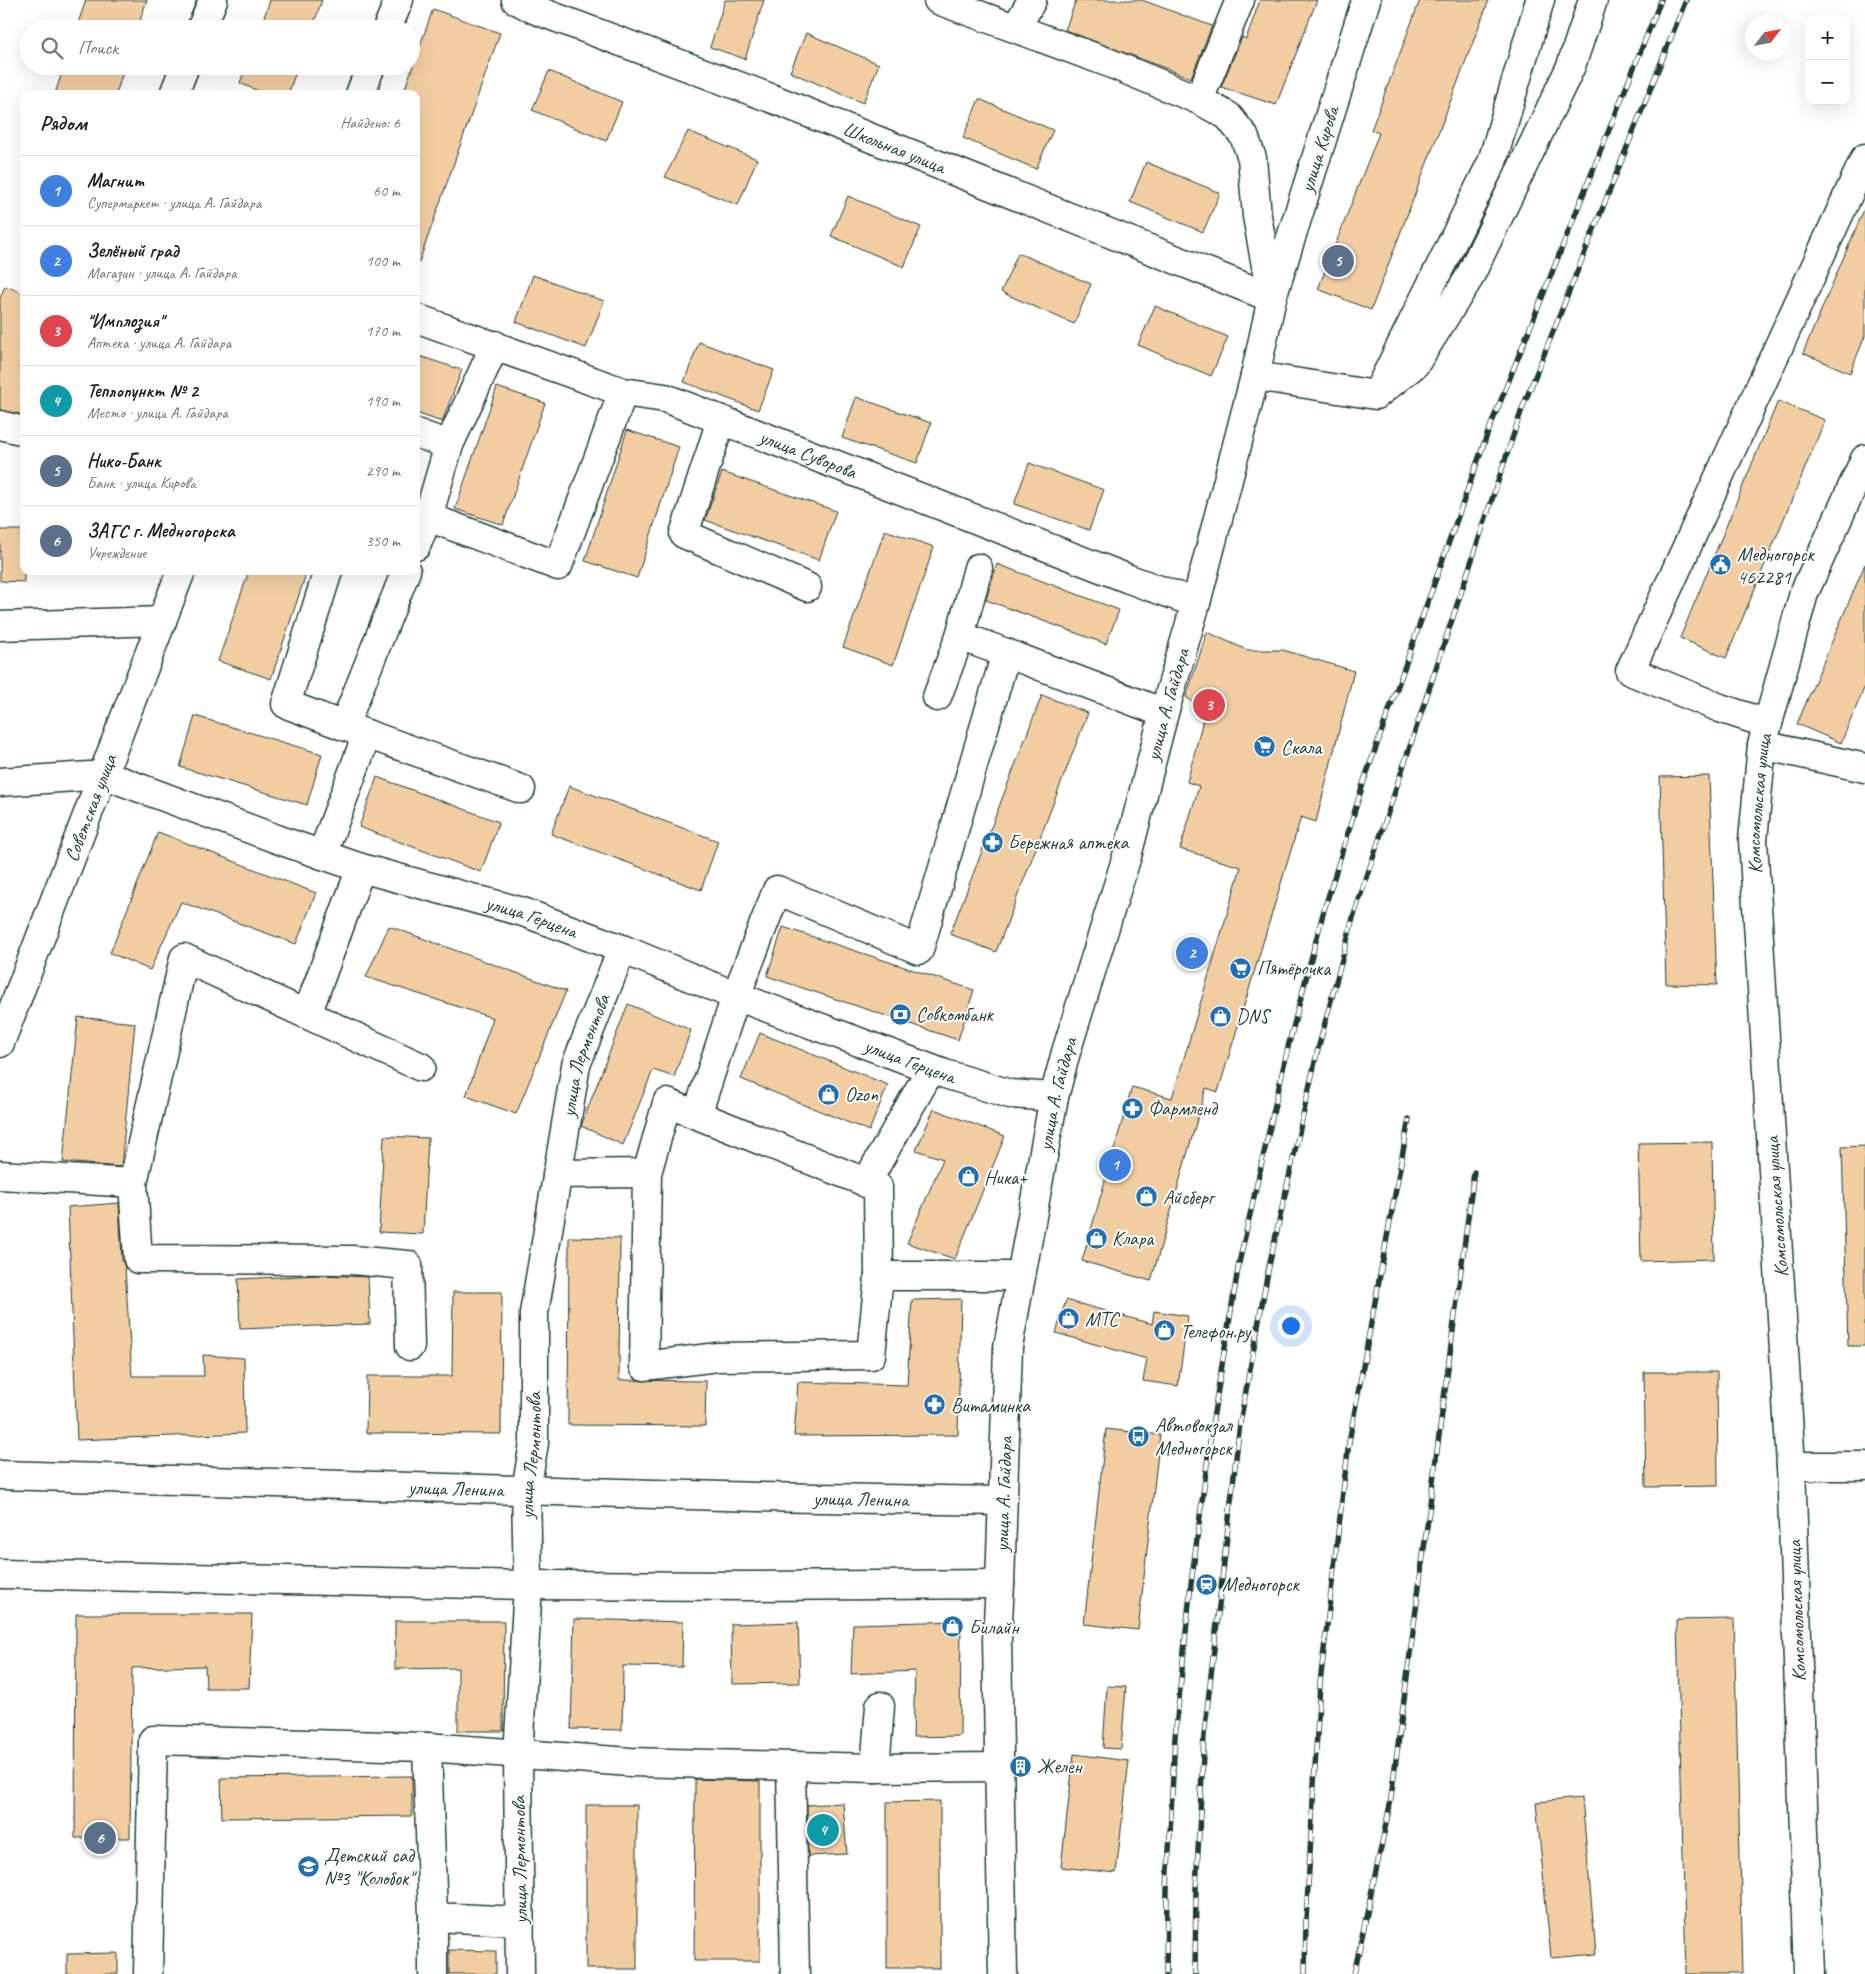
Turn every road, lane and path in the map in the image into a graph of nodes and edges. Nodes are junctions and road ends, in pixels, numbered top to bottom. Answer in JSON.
{"nodes":[{"id":1,"x":213,"y":0,"type":"edge"},
{"id":2,"x":399,"y":0,"type":"edge"},
{"id":3,"x":938,"y":0,"type":"edge"},
{"id":4,"x":1032,"y":0,"type":"edge"},
{"id":5,"x":1240,"y":0,"type":"edge"},
{"id":6,"x":1366,"y":0,"type":"edge"},
{"id":7,"x":1540,"y":0,"type":"edge"},
{"id":8,"x":1593,"y":0,"type":"edge"},
{"id":9,"x":531,"y":3,"type":"edge"},
{"id":10,"x":205,"y":20,"type":"edge"},
{"id":11,"x":391,"y":20,"type":"edge"},
{"id":12,"x":1016,"y":28,"type":"junction"},
{"id":13,"x":181,"y":75,"type":"edge"},
{"id":14,"x":367,"y":75,"type":"edge"},
{"id":15,"x":176,"y":90,"type":"edge"},
{"id":16,"x":362,"y":90,"type":"edge"},
{"id":17,"x":1200,"y":100,"type":"junction"},
{"id":18,"x":1865,"y":158,"type":"edge"},
{"id":19,"x":1272,"y":298,"type":"junction"},
{"id":20,"x":420,"y":320,"type":"edge"},
{"id":21,"x":495,"y":345,"type":"junction"},
{"id":22,"x":1255,"y":376,"type":"junction"},
{"id":23,"x":622,"y":392,"type":"junction"},
{"id":24,"x":1376,"y":395,"type":"junction"},
{"id":25,"x":721,"y":420,"type":"junction"},
{"id":26,"x":0,"y":425,"type":"edge"},
{"id":27,"x":20,"y":430,"type":"edge"},
{"id":28,"x":420,"y":434,"type":"edge"},
{"id":29,"x":449,"y":445,"type":"junction"},
{"id":30,"x":1865,"y":459,"type":"edge"},
{"id":31,"x":1858,"y":492,"type":"edge"},
{"id":32,"x":428,"y":517,"type":"junction"},
{"id":33,"x":420,"y":536,"type":"edge"},
{"id":34,"x":978,"y":568,"type":"dead end"},
{"id":35,"x":179,"y":575,"type":"edge"},
{"id":36,"x":327,"y":575,"type":"edge"},
{"id":37,"x":405,"y":575,"type":"edge"},
{"id":38,"x":807,"y":587,"type":"dead end"},
{"id":39,"x":1196,"y":603,"type":"junction"},
{"id":40,"x":162,"y":621,"type":"junction"},
{"id":41,"x":0,"y":626,"type":"edge"},
{"id":42,"x":960,"y":636,"type":"junction"},
{"id":43,"x":1006,"y":653,"type":"junction"},
{"id":44,"x":938,"y":697,"type":"dead end"},
{"id":45,"x":1164,"y":713,"type":"junction"},
{"id":46,"x":356,"y":730,"type":"junction"},
{"id":47,"x":1765,"y":734,"type":"junction"},
{"id":48,"x":1865,"y":768,"type":"edge"},
{"id":49,"x":105,"y":775,"type":"junction"},
{"id":50,"x":0,"y":782,"type":"edge"},
{"id":51,"x":521,"y":789,"type":"dead end"},
{"id":52,"x":322,"y":855,"type":"junction"},
{"id":53,"x":361,"y":868,"type":"junction"},
{"id":54,"x":622,"y":948,"type":"junction"},
{"id":55,"x":736,"y":996,"type":"junction"},
{"id":56,"x":307,"y":1014,"type":"junction"},
{"id":57,"x":0,"y":1043,"type":"edge"},
{"id":58,"x":421,"y":1067,"type":"dead end"},
{"id":59,"x":931,"y":1069,"type":"junction"},
{"id":60,"x":1054,"y":1098,"type":"junction"},
{"id":61,"x":697,"y":1115,"type":"junction"},
{"id":62,"x":647,"y":1173,"type":"junction"},
{"id":63,"x":0,"y":1174,"type":"edge"},
{"id":64,"x":557,"y":1174,"type":"junction"},
{"id":65,"x":133,"y":1183,"type":"junction"},
{"id":66,"x":866,"y":1183,"type":"junction"},
{"id":67,"x":879,"y":1276,"type":"junction"},
{"id":68,"x":1021,"y":1276,"type":"junction"},
{"id":69,"x":410,"y":1346,"type":"dead end"},
{"id":70,"x":1791,"y":1466,"type":"junction"},
{"id":71,"x":1865,"y":1466,"type":"edge"},
{"id":72,"x":0,"y":1475,"type":"edge"},
{"id":73,"x":526,"y":1490,"type":"junction"},
{"id":74,"x":1002,"y":1501,"type":"junction"},
{"id":75,"x":0,"y":1574,"type":"edge"},
{"id":76,"x":1000,"y":1584,"type":"junction"},
{"id":77,"x":528,"y":1585,"type":"junction"},
{"id":78,"x":880,"y":1706,"type":"dead end"},
{"id":79,"x":426,"y":1747,"type":"junction"},
{"id":80,"x":518,"y":1755,"type":"junction"},
{"id":81,"x":791,"y":1766,"type":"junction"},
{"id":82,"x":999,"y":1767,"type":"junction"},
{"id":83,"x":875,"y":1768,"type":"junction"},
{"id":84,"x":432,"y":1917,"type":"junction"},
{"id":85,"x":519,"y":1922,"type":"junction"},
{"id":86,"x":148,"y":1974,"type":"edge"},
{"id":87,"x":433,"y":1974,"type":"edge"},
{"id":88,"x":520,"y":1974,"type":"edge"},
{"id":89,"x":795,"y":1974,"type":"edge"},
{"id":90,"x":1003,"y":1974,"type":"edge"},
{"id":91,"x":1808,"y":1974,"type":"edge"}],
"edges":[{"from":1,"to":10,"type":"street"},
{"from":2,"to":11,"type":"street"},
{"from":3,"to":12,"type":"street"},
{"from":4,"to":12,"type":"street"},
{"from":5,"to":17,"type":"street"},
{"from":6,"to":19,"type":"street","name":"улица Кирова"},
{"from":7,"to":24,"type":"street"},
{"from":8,"to":24,"type":"street"},
{"from":9,"to":19,"type":"street","name":"Школьная улица"},
{"from":12,"to":17,"type":"street"},
{"from":13,"to":15,"type":"street"},
{"from":14,"to":16,"type":"street"},
{"from":17,"to":19,"type":"street"},
{"from":18,"to":47,"type":"street"},
{"from":19,"to":22,"type":"street","name":"улица А. Гайдара"},
{"from":20,"to":21,"type":"street","name":"улица Суворова"},
{"from":21,"to":23,"type":"street","name":"улица Суворова"},
{"from":21,"to":29,"type":"street"},
{"from":22,"to":24,"type":"street"},
{"from":22,"to":39,"type":"street","name":"улица А. Гайдара"},
{"from":23,"to":25,"type":"street","name":"улица Суворова"},
{"from":23,"to":32,"type":"street"},
{"from":25,"to":38,"type":"street"},
{"from":25,"to":39,"type":"street","name":"улица Суворова"},
{"from":26,"to":27,"type":"street"},
{"from":28,"to":29,"type":"street"},
{"from":29,"to":32,"type":"street"},
{"from":30,"to":31,"type":"street","name":"Комсомольская улица"},
{"from":31,"to":47,"type":"street","name":"Комсомольская улица"},
{"from":32,"to":33,"type":"street"},
{"from":34,"to":42,"type":"street"},
{"from":35,"to":40,"type":"street","name":"Советская улица"},
{"from":36,"to":46,"type":"street"},
{"from":37,"to":46,"type":"street"},
{"from":39,"to":45,"type":"street","name":"улица А. Гайдара"},
{"from":40,"to":41,"type":"street"},
{"from":40,"to":49,"type":"street","name":"Советская улица"},
{"from":42,"to":43,"type":"street"},
{"from":42,"to":44,"type":"street"},
{"from":43,"to":45,"type":"street"},
{"from":43,"to":55,"type":"street"},
{"from":45,"to":60,"type":"street","name":"улица А. Гайдара"},
{"from":46,"to":51,"type":"street"},
{"from":46,"to":52,"type":"street"},
{"from":47,"to":48,"type":"street"},
{"from":47,"to":70,"type":"street","name":"Комсомольская улица"},
{"from":49,"to":50,"type":"street","name":"улица Герцена"},
{"from":49,"to":52,"type":"street","name":"улица Герцена"},
{"from":49,"to":57,"type":"street","name":"Советская улица"},
{"from":52,"to":53,"type":"street","name":"улица Герцена"},
{"from":53,"to":54,"type":"street","name":"улица Герцена"},
{"from":53,"to":56,"type":"street"},
{"from":54,"to":55,"type":"street","name":"улица Герцена"},
{"from":54,"to":64,"type":"street","name":"улица Лермонтова"},
{"from":55,"to":59,"type":"street","name":"улица Герцена"},
{"from":55,"to":61,"type":"street"},
{"from":56,"to":58,"type":"street"},
{"from":56,"to":65,"type":"street"},
{"from":59,"to":60,"type":"street","name":"улица Герцена"},
{"from":59,"to":66,"type":"street"},
{"from":60,"to":68,"type":"street","name":"улица А. Гайдара"},
{"from":61,"to":62,"type":"street"},
{"from":61,"to":66,"type":"street"},
{"from":62,"to":64,"type":"street"},
{"from":62,"to":67,"type":"street"},
{"from":63,"to":65,"type":"street"},
{"from":64,"to":73,"type":"street","name":"улица Лермонтова"},
{"from":65,"to":69,"type":"street"},
{"from":66,"to":67,"type":"street"},
{"from":67,"to":68,"type":"street"},
{"from":68,"to":74,"type":"street","name":"улица А. Гайдара"},
{"from":70,"to":71,"type":"street"},
{"from":70,"to":91,"type":"street","name":"Комсомольская улица"},
{"from":72,"to":73,"type":"street","name":"улица Ленина"},
{"from":73,"to":74,"type":"street","name":"улица Ленина"},
{"from":73,"to":77,"type":"street","name":"улица Лермонтова"},
{"from":74,"to":76,"type":"street","name":"улица А. Гайдара"},
{"from":75,"to":77,"type":"street"},
{"from":76,"to":77,"type":"street"},
{"from":76,"to":82,"type":"street","name":"улица А. Гайдара"},
{"from":77,"to":80,"type":"street","name":"улица Лермонтова"},
{"from":78,"to":83,"type":"street"},
{"from":79,"to":80,"type":"street"},
{"from":79,"to":84,"type":"street"},
{"from":79,"to":86,"type":"street"},
{"from":80,"to":81,"type":"street"},
{"from":80,"to":85,"type":"street","name":"улица Лермонтова"},
{"from":81,"to":83,"type":"street"},
{"from":81,"to":89,"type":"street"},
{"from":82,"to":83,"type":"street"},
{"from":82,"to":90,"type":"street","name":"улица А. Гайдара"},
{"from":84,"to":85,"type":"street"},
{"from":84,"to":87,"type":"street"},
{"from":85,"to":88,"type":"street","name":"улица Лермонтова"}]}
